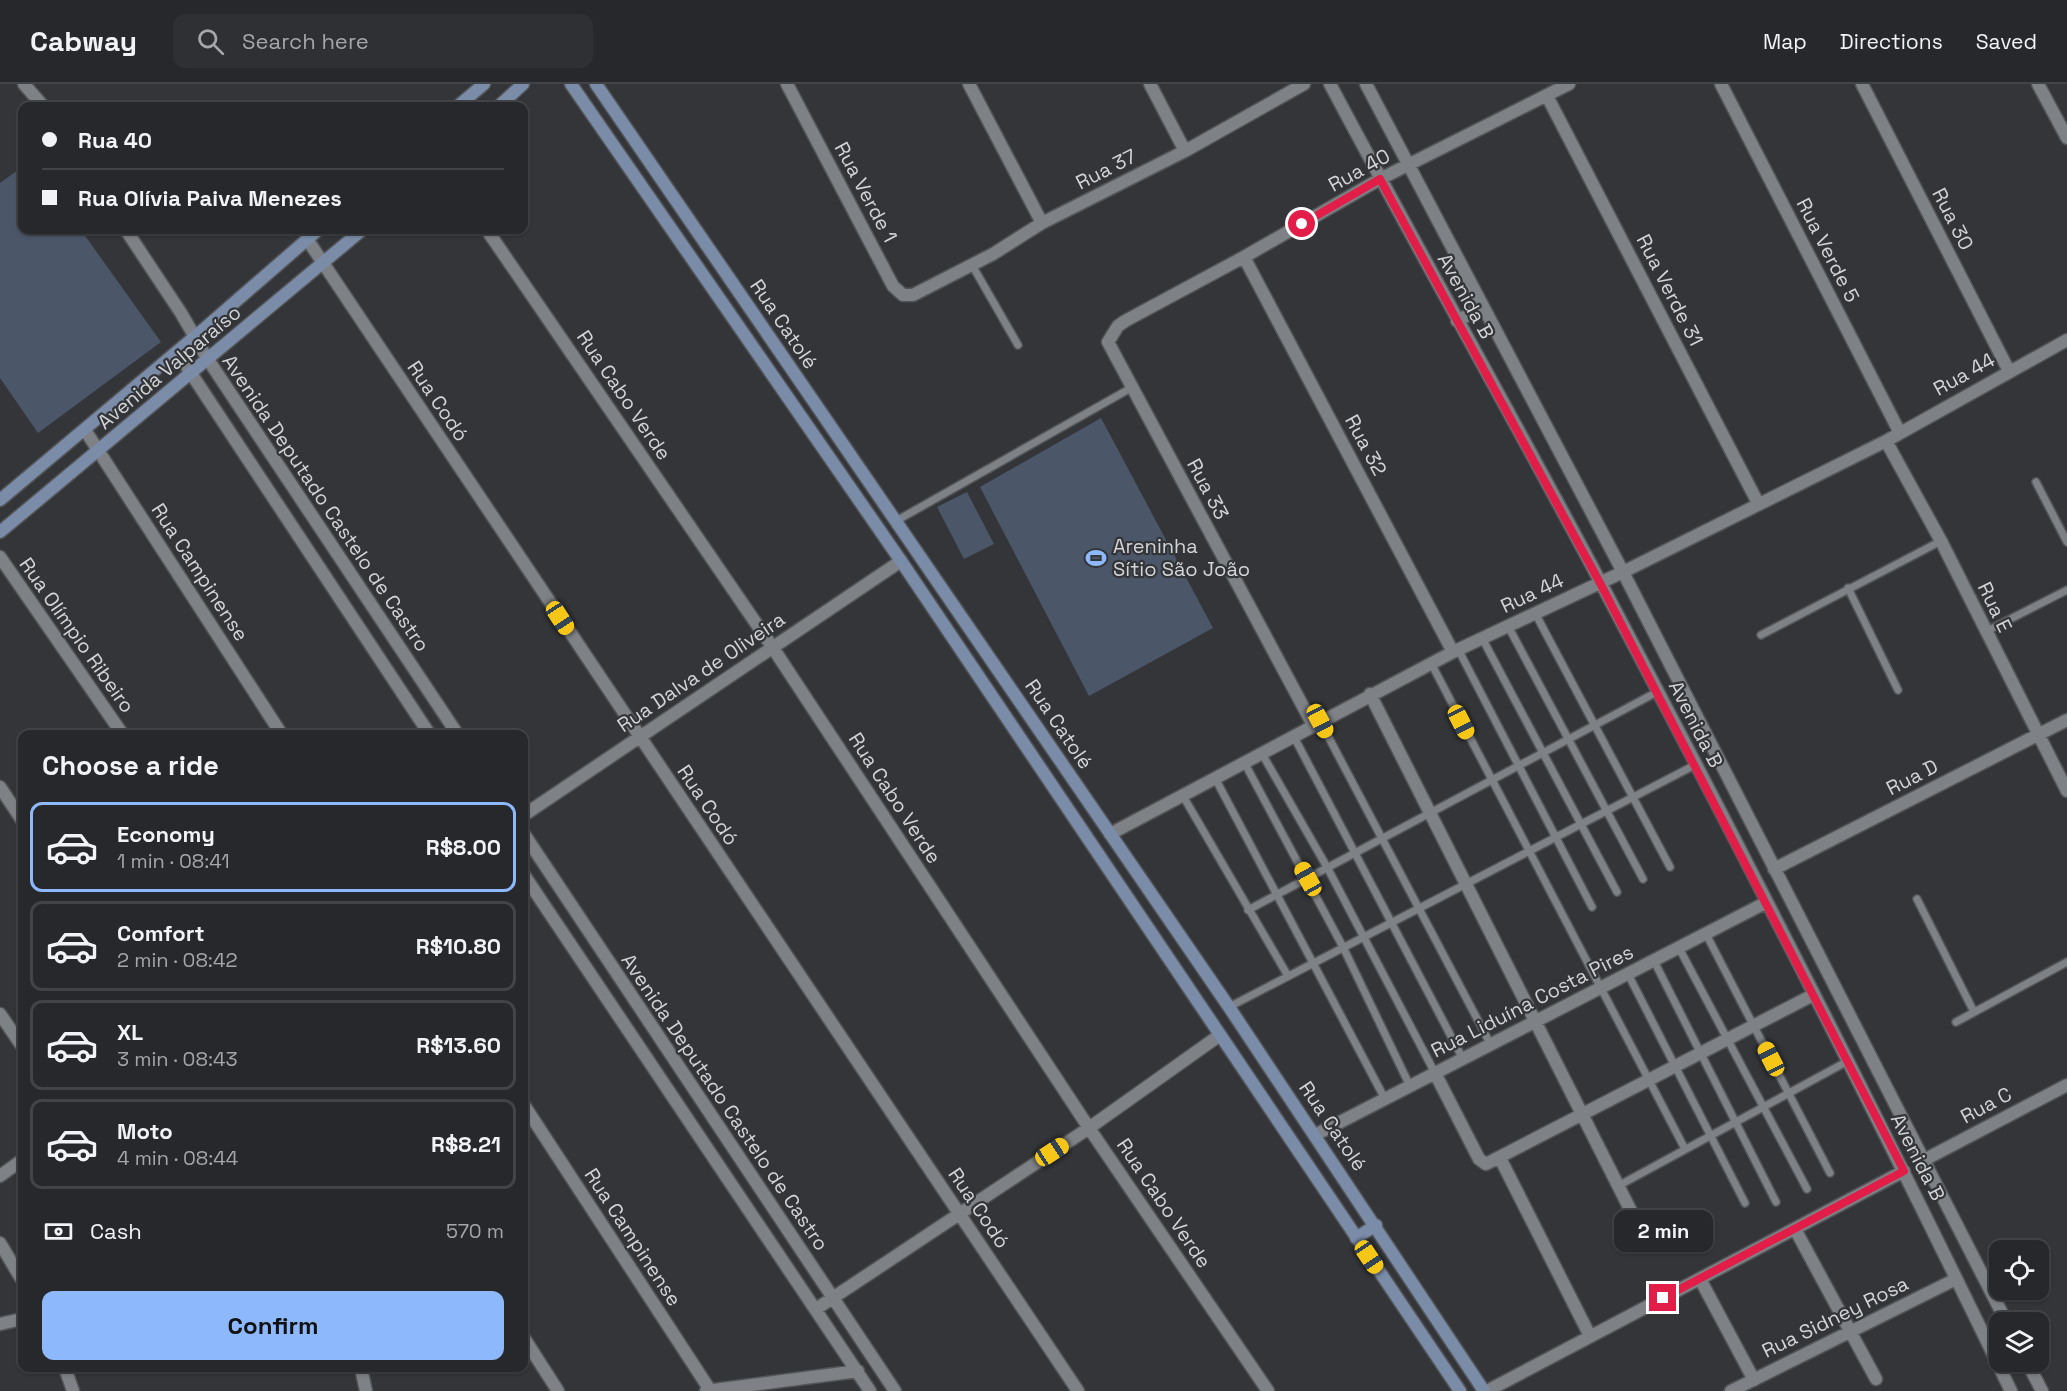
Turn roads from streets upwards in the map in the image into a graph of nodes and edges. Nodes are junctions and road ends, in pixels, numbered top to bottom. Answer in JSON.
{"nodes":[{"id":1,"x":24,"y":84,"type":"edge"},
{"id":2,"x":484,"y":84,"type":"edge"},
{"id":3,"x":523,"y":84,"type":"edge"},
{"id":4,"x":572,"y":84,"type":"edge"},
{"id":5,"x":596,"y":84,"type":"edge"},
{"id":6,"x":787,"y":84,"type":"edge"},
{"id":7,"x":969,"y":84,"type":"edge"},
{"id":8,"x":1150,"y":84,"type":"edge"},
{"id":9,"x":1304,"y":84,"type":"edge"},
{"id":10,"x":1330,"y":84,"type":"edge"},
{"id":11,"x":1366,"y":84,"type":"edge"},
{"id":12,"x":1569,"y":84,"type":"edge"},
{"id":13,"x":1721,"y":84,"type":"edge"},
{"id":14,"x":1862,"y":84,"type":"edge"},
{"id":15,"x":2038,"y":84,"type":"edge"},
{"id":16,"x":1547,"y":96,"type":"junction"},
{"id":17,"x":40,"y":102,"type":"edge"},
{"id":18,"x":463,"y":102,"type":"edge"},
{"id":19,"x":503,"y":102,"type":"edge"},
{"id":20,"x":2067,"y":138,"type":"edge"},
{"id":21,"x":1185,"y":151,"type":"junction"},
{"id":22,"x":1408,"y":165,"type":"junction"},
{"id":23,"x":1380,"y":179,"type":"junction"},
{"id":24,"x":1042,"y":223,"type":"junction"},
{"id":25,"x":129,"y":234,"type":"edge"},
{"id":26,"x":313,"y":234,"type":"edge"},
{"id":27,"x":357,"y":234,"type":"edge"},
{"id":28,"x":490,"y":234,"type":"edge"},
{"id":29,"x":307,"y":239,"type":"junction"},
{"id":30,"x":1244,"y":257,"type":"junction"},
{"id":31,"x":323,"y":264,"type":"junction"},
{"id":32,"x":926,"y":290,"type":"joint"},
{"id":33,"x":1483,"y":307,"type":"junction"},
{"id":34,"x":1457,"y":321,"type":"junction"},
{"id":35,"x":1112,"y":334,"type":"joint"},
{"id":36,"x":195,"y":336,"type":"junction"},
{"id":37,"x":2067,"y":340,"type":"edge"},
{"id":38,"x":177,"y":352,"type":"junction"},
{"id":39,"x":207,"y":358,"type":"junction"},
{"id":40,"x":2009,"y":371,"type":"junction"},
{"id":41,"x":190,"y":372,"type":"junction"},
{"id":42,"x":85,"y":430,"type":"junction"},
{"id":43,"x":1900,"y":433,"type":"junction"},
{"id":44,"x":1886,"y":441,"type":"junction"},
{"id":45,"x":99,"y":452,"type":"junction"},
{"id":46,"x":0,"y":500,"type":"edge"},
{"id":47,"x":1758,"y":502,"type":"junction"},
{"id":48,"x":0,"y":532,"type":"edge"},
{"id":49,"x":0,"y":557,"type":"edge"},
{"id":50,"x":901,"y":561,"type":"junction"},
{"id":51,"x":1623,"y":572,"type":"junction"},
{"id":52,"x":1600,"y":583,"type":"junction"},
{"id":53,"x":773,"y":648,"type":"junction"},
{"id":54,"x":1455,"y":650,"type":"junction"},
{"id":55,"x":1370,"y":694,"type":"junction"},
{"id":56,"x":2067,"y":720,"type":"edge"},
{"id":57,"x":1316,"y":723,"type":"junction"},
{"id":58,"x":120,"y":730,"type":"edge"},
{"id":59,"x":279,"y":730,"type":"edge"},
{"id":60,"x":427,"y":730,"type":"edge"},
{"id":61,"x":455,"y":730,"type":"edge"},
{"id":62,"x":2037,"y":735,"type":"junction"},
{"id":63,"x":639,"y":737,"type":"junction"},
{"id":64,"x":0,"y":787,"type":"edge"},
{"id":65,"x":2067,"y":791,"type":"edge"},
{"id":66,"x":528,"y":812,"type":"edge"},
{"id":67,"x":18,"y":814,"type":"edge"},
{"id":68,"x":1110,"y":834,"type":"junction"},
{"id":69,"x":528,"y":840,"type":"edge"},
{"id":70,"x":1774,"y":869,"type":"junction"},
{"id":71,"x":528,"y":881,"type":"edge"},
{"id":72,"x":1767,"y":902,"type":"junction"},
{"id":73,"x":1813,"y":995,"type":"junction"},
{"id":74,"x":0,"y":1014,"type":"edge"},
{"id":75,"x":1534,"y":1022,"type":"junction"},
{"id":76,"x":1220,"y":1035,"type":"junction"},
{"id":77,"x":18,"y":1040,"type":"edge"},
{"id":78,"x":1435,"y":1073,"type":"junction"},
{"id":79,"x":2067,"y":1085,"type":"edge"},
{"id":80,"x":528,"y":1111,"type":"edge"},
{"id":81,"x":1582,"y":1115,"type":"junction"},
{"id":82,"x":1089,"y":1128,"type":"junction"},
{"id":83,"x":1315,"y":1135,"type":"junction"},
{"id":84,"x":1500,"y":1158,"type":"junction"},
{"id":85,"x":1924,"y":1160,"type":"junction"},
{"id":86,"x":18,"y":1163,"type":"edge"},
{"id":87,"x":1904,"y":1171,"type":"junction"},
{"id":88,"x":0,"y":1176,"type":"edge"},
{"id":89,"x":773,"y":1209,"type":"junction"},
{"id":90,"x":959,"y":1212,"type":"junction"},
{"id":91,"x":756,"y":1220,"type":"junction"},
{"id":92,"x":1376,"y":1225,"type":"junction"},
{"id":93,"x":1638,"y":1225,"type":"dead end"},
{"id":94,"x":1795,"y":1229,"type":"junction"},
{"id":95,"x":1356,"y":1238,"type":"junction"},
{"id":96,"x":0,"y":1243,"type":"edge"},
{"id":97,"x":18,"y":1273,"type":"edge"},
{"id":98,"x":1700,"y":1279,"type":"junction"},
{"id":99,"x":1956,"y":1279,"type":"junction"},
{"id":100,"x":833,"y":1298,"type":"junction"},
{"id":101,"x":816,"y":1309,"type":"junction"},
{"id":102,"x":2001,"y":1312,"type":"edge"},
{"id":103,"x":18,"y":1320,"type":"edge"},
{"id":104,"x":0,"y":1324,"type":"edge"},
{"id":105,"x":1850,"y":1332,"type":"junction"},
{"id":106,"x":1590,"y":1336,"type":"junction"},
{"id":107,"x":528,"y":1344,"type":"edge"},
{"id":108,"x":858,"y":1371,"type":"junction"},
{"id":109,"x":66,"y":1372,"type":"edge"},
{"id":110,"x":362,"y":1372,"type":"edge"},
{"id":111,"x":2032,"y":1372,"type":"edge"},
{"id":112,"x":1876,"y":1379,"type":"dead end"},
{"id":113,"x":1754,"y":1380,"type":"junction"},
{"id":114,"x":73,"y":1391,"type":"edge"},
{"id":115,"x":366,"y":1391,"type":"edge"},
{"id":116,"x":558,"y":1391,"type":"edge"},
{"id":117,"x":708,"y":1391,"type":"edge"},
{"id":118,"x":870,"y":1391,"type":"edge"},
{"id":119,"x":895,"y":1391,"type":"edge"},
{"id":120,"x":1078,"y":1391,"type":"edge"},
{"id":121,"x":1268,"y":1391,"type":"edge"},
{"id":122,"x":1460,"y":1391,"type":"edge"},
{"id":123,"x":1485,"y":1391,"type":"edge"},
{"id":124,"x":1731,"y":1391,"type":"edge"},
{"id":125,"x":2011,"y":1391,"type":"edge"},
{"id":126,"x":2042,"y":1391,"type":"edge"}],
"edges":[{"from":1,"to":17,"type":"street"},
{"from":2,"to":18,"type":"street"},
{"from":3,"to":19,"type":"street"},
{"from":4,"to":50,"type":"street","name":"Rua Catolé"},
{"from":5,"to":68,"type":"street","name":"Rua Catolé"},
{"from":6,"to":32,"type":"street","name":"Rua Verde 1"},
{"from":7,"to":24,"type":"street"},
{"from":8,"to":21,"type":"street"},
{"from":9,"to":21,"type":"street","name":"Rua 37"},
{"from":10,"to":23,"type":"street","name":"Avenida B"},
{"from":11,"to":22,"type":"street","name":"Avenida B"},
{"from":12,"to":16,"type":"street","name":"Rua 40"},
{"from":13,"to":43,"type":"street","name":"Rua Verde 5"},
{"from":14,"to":40,"type":"street","name":"Rua 30"},
{"from":15,"to":20,"type":"street"},
{"from":16,"to":22,"type":"street","name":"Rua 40"},
{"from":16,"to":47,"type":"street","name":"Rua Verde 31"},
{"from":21,"to":24,"type":"street","name":"Rua 37"},
{"from":22,"to":23,"type":"street","name":"Rua 40"},
{"from":22,"to":33,"type":"street","name":"Avenida B"},
{"from":23,"to":30,"type":"street","name":"Rua 40"},
{"from":23,"to":34,"type":"street","name":"Avenida B"},
{"from":24,"to":32,"type":"street","name":"Rua 37"},
{"from":25,"to":36,"type":"street","name":"Avenida Deputado Castelo de Castro"},
{"from":26,"to":29,"type":"street","name":"Avenida Valparaíso"},
{"from":27,"to":31,"type":"street","name":"Avenida Valparaíso"},
{"from":28,"to":53,"type":"street","name":"Rua Cabo Verde"},
{"from":29,"to":31,"type":"street","name":"Rua Codó"},
{"from":29,"to":36,"type":"street","name":"Avenida Valparaíso"},
{"from":30,"to":35,"type":"street","name":"Rua 40"},
{"from":30,"to":54,"type":"street","name":"Rua 32"},
{"from":31,"to":39,"type":"street","name":"Avenida Valparaíso"},
{"from":31,"to":63,"type":"street","name":"Rua Codó"},
{"from":33,"to":34,"type":"street"},
{"from":33,"to":51,"type":"street","name":"Avenida B"},
{"from":34,"to":52,"type":"street","name":"Avenida B"},
{"from":35,"to":57,"type":"street","name":"Rua 33"},
{"from":36,"to":38,"type":"street","name":"Avenida Valparaíso"},
{"from":36,"to":39,"type":"street","name":"Avenida Deputado Castelo de Castro"},
{"from":37,"to":40,"type":"street","name":"Rua 44"},
{"from":38,"to":41,"type":"street","name":"Avenida Deputado Castelo de Castro"},
{"from":38,"to":42,"type":"street","name":"Avenida Valparaíso"},
{"from":39,"to":41,"type":"street","name":"Avenida Valparaíso"},
{"from":39,"to":61,"type":"street","name":"Avenida Deputado Castelo de Castro"},
{"from":40,"to":43,"type":"street","name":"Rua 44"},
{"from":41,"to":45,"type":"street","name":"Avenida Valparaíso"},
{"from":41,"to":60,"type":"street","name":"Avenida Deputado Castelo de Castro"},
{"from":42,"to":45,"type":"street","name":"Rua Campinense"},
{"from":42,"to":46,"type":"street","name":"Avenida Valparaíso"},
{"from":43,"to":44,"type":"street","name":"Rua 44"},
{"from":44,"to":47,"type":"street","name":"Rua 44"},
{"from":44,"to":62,"type":"street","name":"Rua E"},
{"from":45,"to":48,"type":"street","name":"Avenida Valparaíso"},
{"from":45,"to":59,"type":"street","name":"Rua Campinense"},
{"from":47,"to":51,"type":"street","name":"Rua 44"},
{"from":49,"to":58,"type":"street","name":"Rua Olímpio Ribeiro"},
{"from":50,"to":53,"type":"street","name":"Rua Dalva de Oliveira"},
{"from":50,"to":76,"type":"street","name":"Rua Catolé"},
{"from":51,"to":52,"type":"street","name":"Rua 44"},
{"from":51,"to":70,"type":"street","name":"Avenida B"},
{"from":52,"to":54,"type":"street","name":"Rua 44"},
{"from":52,"to":72,"type":"street","name":"Avenida B"},
{"from":53,"to":63,"type":"street","name":"Rua Dalva de Oliveira"},
{"from":53,"to":82,"type":"street","name":"Rua Cabo Verde"},
{"from":54,"to":55,"type":"street","name":"Rua 44"},
{"from":55,"to":57,"type":"street","name":"Rua 44"},
{"from":55,"to":75,"type":"street"},
{"from":56,"to":62,"type":"street","name":"Rua D"},
{"from":57,"to":68,"type":"street","name":"Rua 44"},
{"from":62,"to":65,"type":"street","name":"Rua E"},
{"from":62,"to":70,"type":"street","name":"Rua D"},
{"from":63,"to":66,"type":"street","name":"Rua Dalva de Oliveira"},
{"from":63,"to":90,"type":"street","name":"Rua Codó"},
{"from":64,"to":67,"type":"street"},
{"from":68,"to":83,"type":"street","name":"Rua Catolé"},
{"from":69,"to":89,"type":"street","name":"Avenida Deputado Castelo de Castro"},
{"from":70,"to":85,"type":"street","name":"Avenida B"},
{"from":71,"to":91,"type":"street","name":"Avenida Deputado Castelo de Castro"},
{"from":72,"to":73,"type":"street","name":"Avenida B"},
{"from":72,"to":75,"type":"street","name":"Rua Liduína Costa Pires"},
{"from":73,"to":81,"type":"street"},
{"from":73,"to":87,"type":"street","name":"Avenida B"},
{"from":74,"to":77,"type":"street"},
{"from":75,"to":78,"type":"street","name":"Rua Liduína Costa Pires"},
{"from":75,"to":81,"type":"street"},
{"from":76,"to":82,"type":"street"},
{"from":76,"to":95,"type":"street","name":"Rua Catolé"},
{"from":78,"to":83,"type":"street","name":"Rua Liduína Costa Pires"},
{"from":78,"to":84,"type":"street"},
{"from":79,"to":85,"type":"street","name":"Rua C"},
{"from":80,"to":117,"type":"street","name":"Rua Campinense"},
{"from":81,"to":84,"type":"street"},
{"from":81,"to":93,"type":"street"},
{"from":82,"to":90,"type":"street"},
{"from":82,"to":121,"type":"street","name":"Rua Cabo Verde"},
{"from":83,"to":92,"type":"street","name":"Rua Catolé"},
{"from":84,"to":106,"type":"street"},
{"from":85,"to":102,"type":"street","name":"Avenida B"},
{"from":86,"to":88,"type":"street"},
{"from":87,"to":94,"type":"street"},
{"from":87,"to":99,"type":"street","name":"Avenida B"},
{"from":89,"to":91,"type":"street"},
{"from":89,"to":100,"type":"street","name":"Avenida Deputado Castelo de Castro"},
{"from":90,"to":100,"type":"street"},
{"from":90,"to":120,"type":"street","name":"Rua Codó"},
{"from":91,"to":101,"type":"street","name":"Avenida Deputado Castelo de Castro"},
{"from":92,"to":95,"type":"street"},
{"from":92,"to":123,"type":"street","name":"Rua Catolé"},
{"from":94,"to":98,"type":"street"},
{"from":94,"to":105,"type":"street"},
{"from":95,"to":122,"type":"street","name":"Rua Catolé"},
{"from":96,"to":97,"type":"street"},
{"from":98,"to":106,"type":"street"},
{"from":98,"to":113,"type":"street"},
{"from":99,"to":105,"type":"street","name":"Rua Sidney Rosa"},
{"from":99,"to":125,"type":"street","name":"Avenida B"},
{"from":100,"to":101,"type":"street"},
{"from":100,"to":119,"type":"street","name":"Avenida Deputado Castelo de Castro"},
{"from":101,"to":108,"type":"street","name":"Avenida Deputado Castelo de Castro"},
{"from":103,"to":104,"type":"street"},
{"from":105,"to":112,"type":"street"},
{"from":105,"to":113,"type":"street","name":"Rua Sidney Rosa"},
{"from":106,"to":123,"type":"street"},
{"from":107,"to":116,"type":"street"},
{"from":108,"to":117,"type":"street"},
{"from":108,"to":118,"type":"street","name":"Avenida Deputado Castelo de Castro"},
{"from":109,"to":114,"type":"street"},
{"from":110,"to":115,"type":"street"},
{"from":111,"to":126,"type":"street"},
{"from":113,"to":124,"type":"street","name":"Rua Sidney Rosa"}]}
